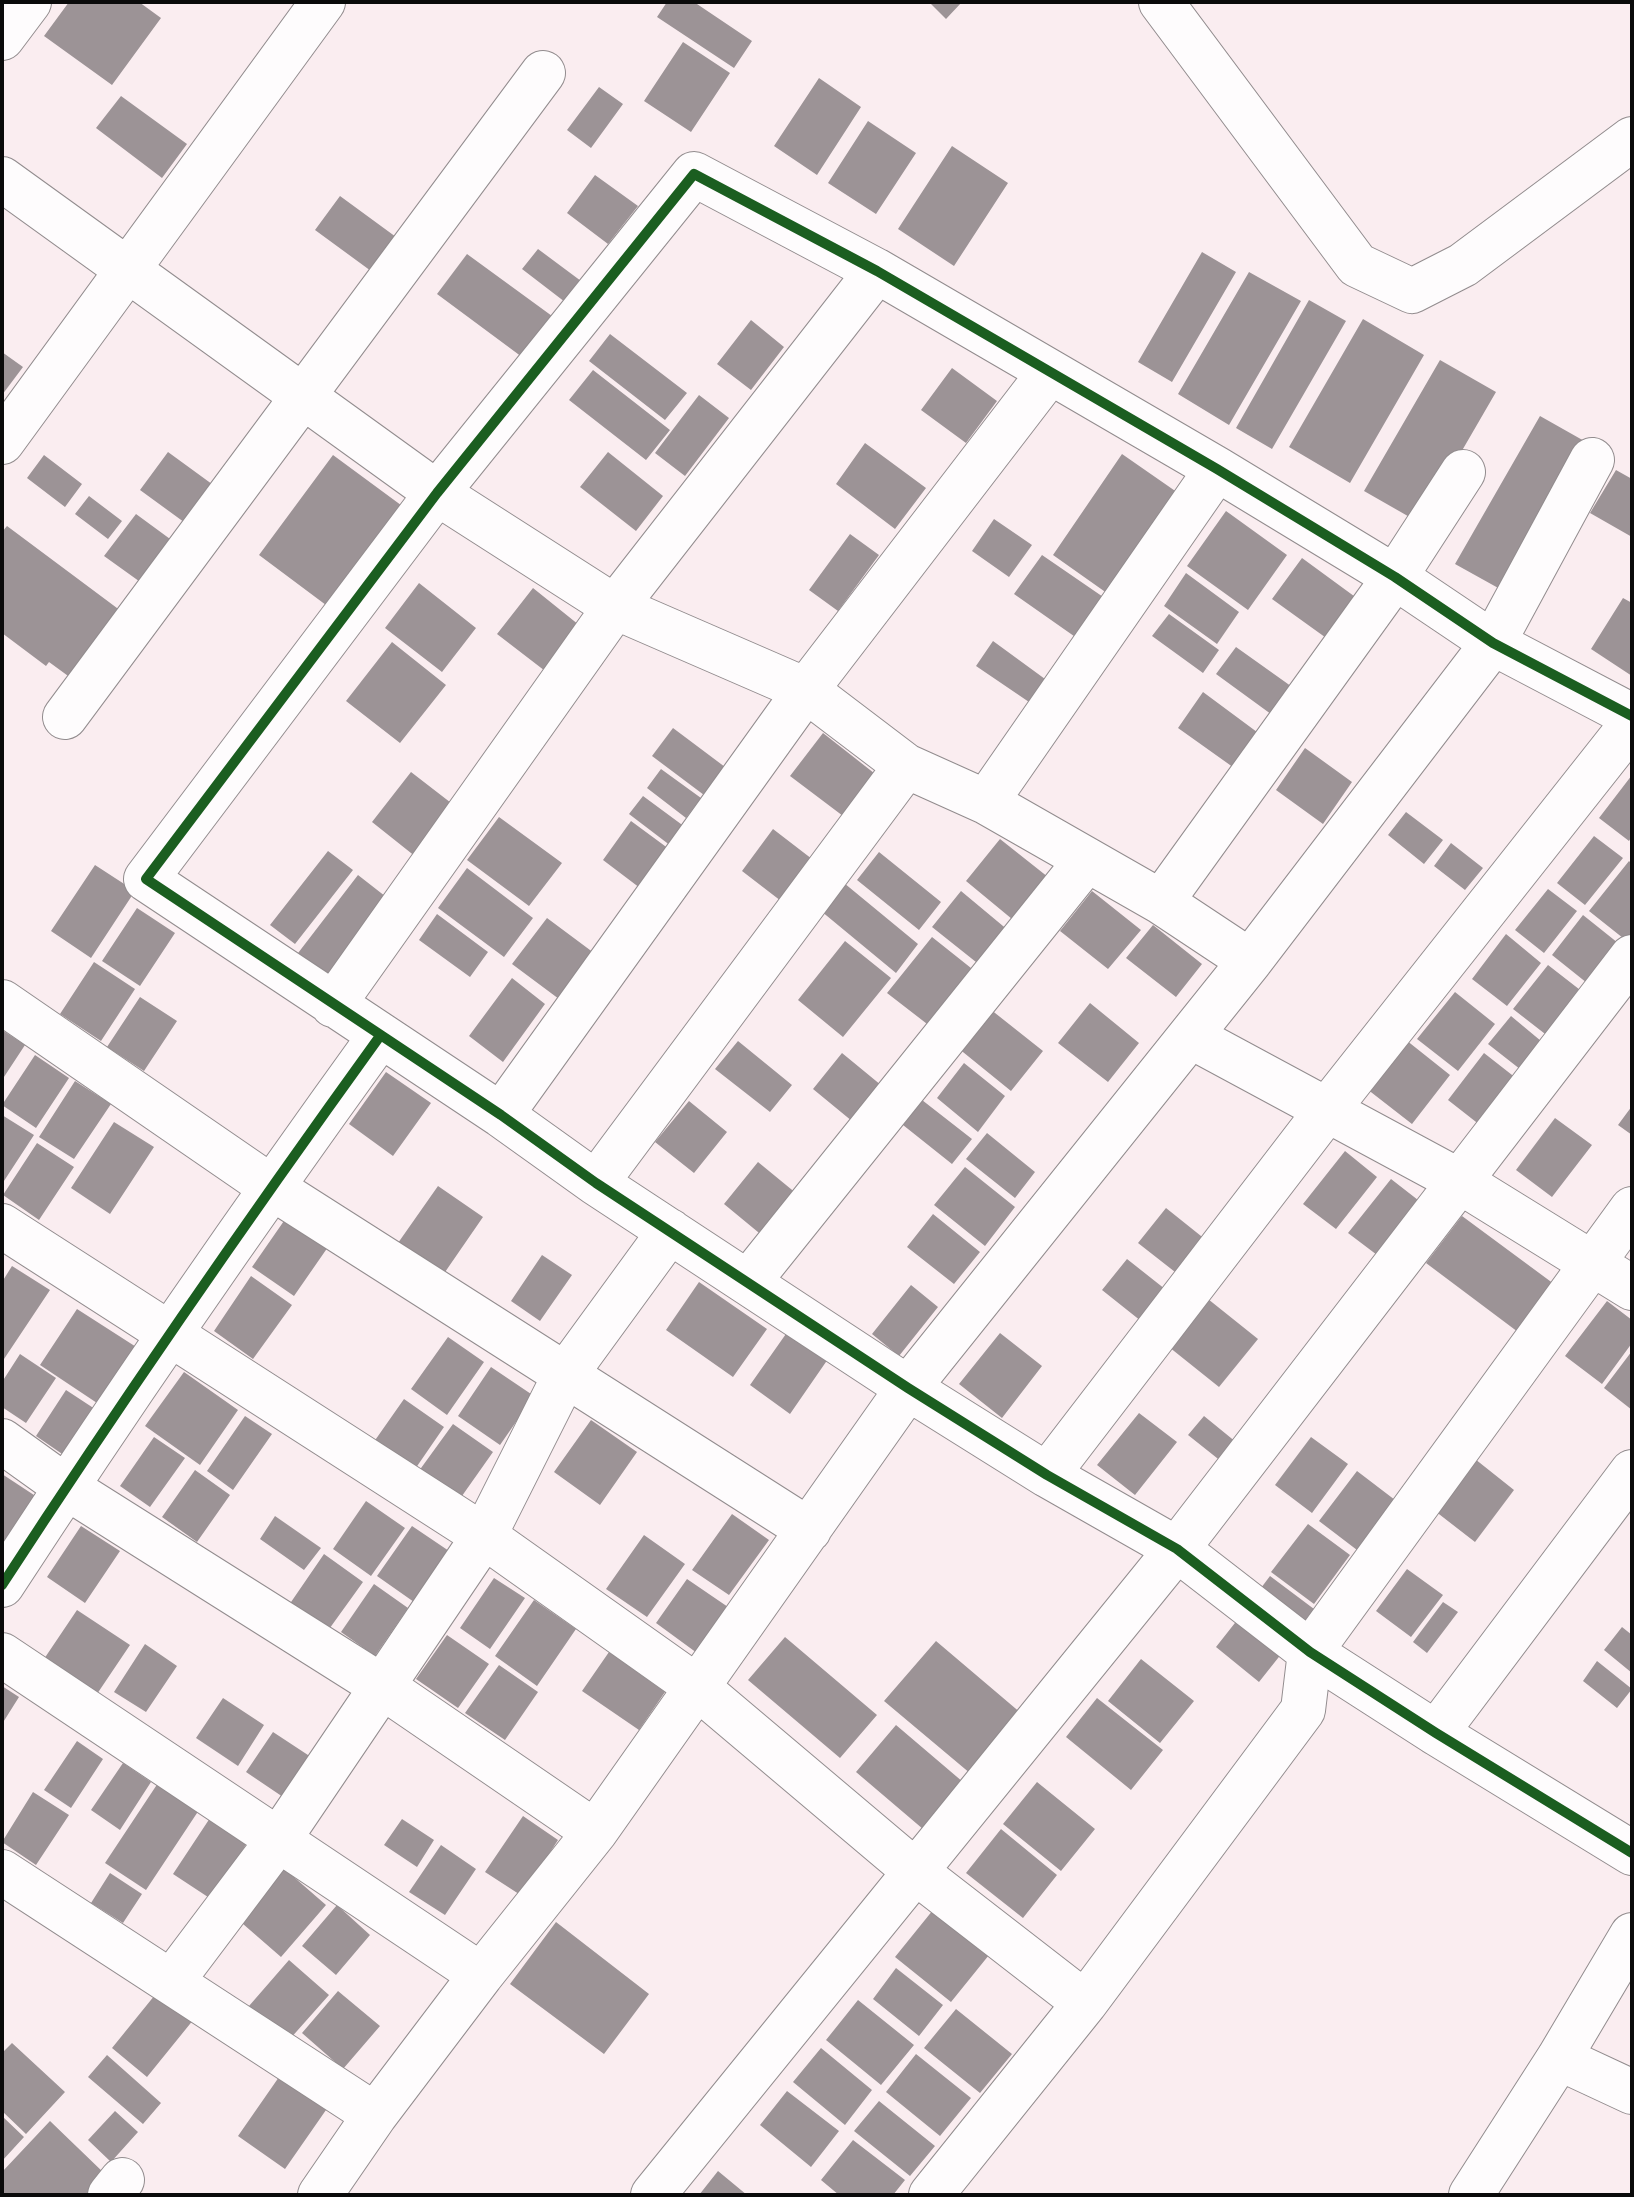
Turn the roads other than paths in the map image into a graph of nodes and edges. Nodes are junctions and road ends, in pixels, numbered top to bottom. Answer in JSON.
{"nodes":[{"id":1,"x":29,"y":2,"type":"edge"},
{"id":2,"x":323,"y":2,"type":"edge"},
{"id":3,"x":1171,"y":5,"type":"edge"},
{"id":4,"x":2,"y":38,"type":"edge"},
{"id":5,"x":543,"y":73,"type":"dead end"},
{"id":6,"x":1632,"y":139,"type":"edge"},
{"id":7,"x":2,"y":179,"type":"edge"},
{"id":8,"x":127,"y":269,"type":"junction"},
{"id":9,"x":877,"y":271,"type":"junction"},
{"id":10,"x":1050,"y":372,"type":"junction"},
{"id":11,"x":303,"y":397,"type":"junction"},
{"id":12,"x":2,"y":442,"type":"edge"},
{"id":13,"x":1592,"y":460,"type":"dead end"},
{"id":14,"x":1217,"y":469,"type":"junction"},
{"id":15,"x":1463,"y":472,"type":"dead end"},
{"id":16,"x":437,"y":493,"type":"junction"},
{"id":17,"x":1395,"y":577,"type":"junction"},
{"id":18,"x":615,"y":607,"type":"junction"},
{"id":19,"x":1493,"y":643,"type":"junction"},
{"id":20,"x":806,"y":690,"type":"junction"},
{"id":21,"x":1632,"y":716,"type":"edge"},
{"id":22,"x":65,"y":717,"type":"dead end"},
{"id":23,"x":1632,"y":724,"type":"edge"},
{"id":24,"x":906,"y":766,"type":"junction"},
{"id":25,"x":986,"y":802,"type":"junction"},
{"id":26,"x":1086,"y":861,"type":"junction"},
{"id":27,"x":1161,"y":902,"type":"junction"},
{"id":28,"x":1632,"y":957,"type":"edge"},
{"id":29,"x":1250,"y":961,"type":"junction"},
{"id":30,"x":2,"y":1002,"type":"edge"},
{"id":31,"x":333,"y":1005,"type":"junction"},
{"id":32,"x":380,"y":1036,"type":"junction"},
{"id":33,"x":1190,"y":1036,"type":"junction"},
{"id":34,"x":1327,"y":1110,"type":"junction"},
{"id":35,"x":501,"y":1115,"type":"junction"},
{"id":36,"x":1459,"y":1181,"type":"junction"},
{"id":37,"x":596,"y":1183,"type":"junction"},
{"id":38,"x":271,"y":1187,"type":"junction"},
{"id":39,"x":1632,"y":1209,"type":"edge"},
{"id":40,"x":2,"y":1226,"type":"edge"},
{"id":41,"x":670,"y":1231,"type":"junction"},
{"id":42,"x":1592,"y":1264,"type":"junction"},
{"id":43,"x":749,"y":1281,"type":"junction"},
{"id":44,"x":1632,"y":1288,"type":"edge"},
{"id":45,"x":170,"y":1336,"type":"junction"},
{"id":46,"x":565,"y":1375,"type":"junction"},
{"id":47,"x":908,"y":1388,"type":"junction"},
{"id":48,"x":2,"y":1441,"type":"edge"},
{"id":49,"x":1632,"y":1472,"type":"edge"},
{"id":50,"x":1047,"y":1475,"type":"junction"},
{"id":51,"x":66,"y":1487,"type":"junction"},
{"id":52,"x":809,"y":1530,"type":"junction"},
{"id":53,"x":484,"y":1536,"type":"junction"},
{"id":54,"x":1177,"y":1549,"type":"junction"},
{"id":55,"x":2,"y":1585,"type":"edge"},
{"id":56,"x":1310,"y":1652,"type":"junction"},
{"id":57,"x":2,"y":1655,"type":"edge"},
{"id":58,"x":383,"y":1687,"type":"junction"},
{"id":59,"x":697,"y":1687,"type":"junction"},
{"id":60,"x":1436,"y":1733,"type":"junction"},
{"id":61,"x":595,"y":1832,"type":"junction"},
{"id":62,"x":279,"y":1839,"type":"junction"},
{"id":63,"x":1632,"y":1853,"type":"edge"},
{"id":64,"x":2,"y":1872,"type":"edge"},
{"id":65,"x":916,"y":1872,"type":"junction"},
{"id":66,"x":1632,"y":1935,"type":"edge"},
{"id":67,"x":481,"y":1975,"type":"junction"},
{"id":68,"x":172,"y":1981,"type":"junction"},
{"id":69,"x":1085,"y":2003,"type":"junction"},
{"id":70,"x":1559,"y":2058,"type":"junction"},
{"id":71,"x":1632,"y":2092,"type":"edge"},
{"id":72,"x":375,"y":2115,"type":"junction"},
{"id":73,"x":320,"y":2195,"type":"edge"},
{"id":74,"x":653,"y":2195,"type":"edge"},
{"id":75,"x":931,"y":2195,"type":"edge"},
{"id":76,"x":1471,"y":2195,"type":"edge"}],
"edges":[{"from":1,"to":4,"type":"street"},
{"from":2,"to":8,"type":"street"},
{"from":3,"to":6,"type":"street"},
{"from":5,"to":11,"type":"street"},
{"from":7,"to":8,"type":"street"},
{"from":8,"to":11,"type":"street"},
{"from":8,"to":12,"type":"street"},
{"from":9,"to":10,"type":"street"},
{"from":9,"to":16,"type":"street"},
{"from":9,"to":18,"type":"street"},
{"from":10,"to":14,"type":"street"},
{"from":10,"to":20,"type":"street"},
{"from":11,"to":16,"type":"street"},
{"from":11,"to":22,"type":"street"},
{"from":13,"to":19,"type":"street"},
{"from":14,"to":17,"type":"street"},
{"from":14,"to":25,"type":"street"},
{"from":15,"to":17,"type":"street"},
{"from":16,"to":18,"type":"street"},
{"from":16,"to":31,"type":"street"},
{"from":17,"to":19,"type":"street"},
{"from":17,"to":27,"type":"street"},
{"from":18,"to":20,"type":"street"},
{"from":18,"to":31,"type":"street"},
{"from":19,"to":21,"type":"street"},
{"from":19,"to":29,"type":"street"},
{"from":20,"to":24,"type":"street"},
{"from":20,"to":35,"type":"street"},
{"from":23,"to":34,"type":"street"},
{"from":24,"to":25,"type":"street"},
{"from":24,"to":37,"type":"street"},
{"from":25,"to":26,"type":"street"},
{"from":26,"to":27,"type":"street"},
{"from":26,"to":43,"type":"street"},
{"from":27,"to":29,"type":"street"},
{"from":28,"to":36,"type":"street"},
{"from":29,"to":33,"type":"street"},
{"from":30,"to":38,"type":"street"},
{"from":31,"to":32,"type":"street"},
{"from":32,"to":35,"type":"street"},
{"from":32,"to":38,"type":"street"},
{"from":33,"to":34,"type":"street"},
{"from":33,"to":47,"type":"street"},
{"from":34,"to":36,"type":"street"},
{"from":34,"to":50,"type":"street"},
{"from":35,"to":37,"type":"street"},
{"from":36,"to":42,"type":"street"},
{"from":36,"to":54,"type":"street"},
{"from":37,"to":41,"type":"street"},
{"from":38,"to":45,"type":"street"},
{"from":38,"to":46,"type":"street"},
{"from":39,"to":42,"type":"street"},
{"from":40,"to":45,"type":"street"},
{"from":41,"to":43,"type":"street"},
{"from":41,"to":46,"type":"street"},
{"from":42,"to":44,"type":"street"},
{"from":42,"to":56,"type":"street"},
{"from":43,"to":47,"type":"street"},
{"from":45,"to":51,"type":"street"},
{"from":45,"to":53,"type":"street"},
{"from":46,"to":52,"type":"street"},
{"from":46,"to":53,"type":"street"},
{"from":47,"to":50,"type":"street"},
{"from":47,"to":52,"type":"street"},
{"from":48,"to":51,"type":"street"},
{"from":49,"to":60,"type":"street"},
{"from":50,"to":54,"type":"street"},
{"from":51,"to":55,"type":"street"},
{"from":51,"to":58,"type":"street"},
{"from":52,"to":59,"type":"street"},
{"from":53,"to":58,"type":"street"},
{"from":53,"to":59,"type":"street"},
{"from":54,"to":56,"type":"street"},
{"from":54,"to":65,"type":"street"},
{"from":56,"to":60,"type":"street"},
{"from":56,"to":69,"type":"street"},
{"from":57,"to":62,"type":"street"},
{"from":58,"to":61,"type":"street"},
{"from":58,"to":62,"type":"street"},
{"from":59,"to":61,"type":"street"},
{"from":59,"to":65,"type":"street"},
{"from":60,"to":63,"type":"street"},
{"from":61,"to":67,"type":"street"},
{"from":62,"to":67,"type":"street"},
{"from":62,"to":68,"type":"street"},
{"from":64,"to":68,"type":"street"},
{"from":65,"to":69,"type":"street"},
{"from":65,"to":74,"type":"street"},
{"from":66,"to":70,"type":"street"},
{"from":67,"to":72,"type":"street"},
{"from":68,"to":72,"type":"street"},
{"from":69,"to":75,"type":"street"},
{"from":70,"to":71,"type":"street"},
{"from":70,"to":76,"type":"street"},
{"from":72,"to":73,"type":"street"}]}
